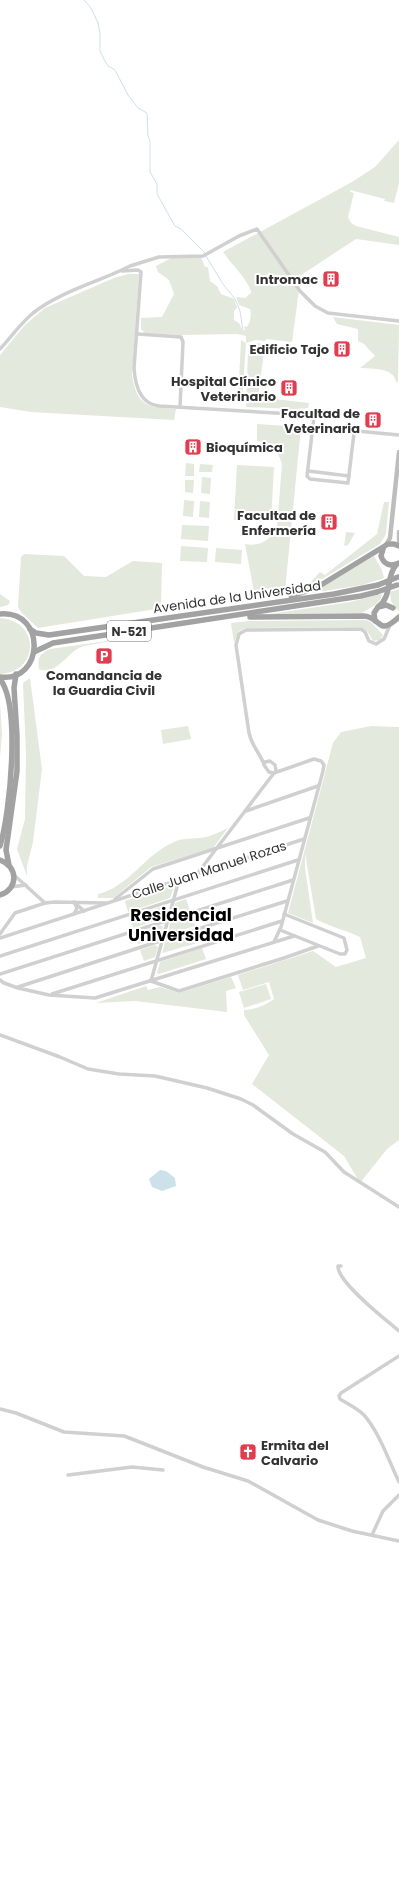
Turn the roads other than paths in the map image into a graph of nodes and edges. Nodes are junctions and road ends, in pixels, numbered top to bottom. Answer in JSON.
{"nodes":[{"id":1,"x":117,"y":272,"type":"junction"},
{"id":2,"x":399,"y":321,"type":"edge"},
{"id":3,"x":138,"y":334,"type":"junction"},
{"id":4,"x":0,"y":349,"type":"edge"},
{"id":5,"x":180,"y":407,"type":"junction"},
{"id":6,"x":399,"y":435,"type":"edge"},
{"id":7,"x":399,"y":452,"type":"edge"},
{"id":8,"x":308,"y":471,"type":"junction"},
{"id":9,"x":348,"y":476,"type":"junction"},
{"id":10,"x":399,"y":532,"type":"edge"},
{"id":11,"x":399,"y":542,"type":"edge"},
{"id":12,"x":399,"y":546,"type":"edge"},
{"id":13,"x":384,"y":547,"type":"junction"},
{"id":14,"x":386,"y":563,"type":"junction"},
{"id":15,"x":397,"y":564,"type":"edge"},
{"id":16,"x":390,"y":576,"type":"junction"},
{"id":17,"x":399,"y":577,"type":"edge"},
{"id":18,"x":398,"y":585,"type":"edge"},
{"id":19,"x":387,"y":596,"type":"junction"},
{"id":20,"x":270,"y":603,"type":"junction"},
{"id":21,"x":378,"y":607,"type":"junction"},
{"id":22,"x":393,"y":608,"type":"junction"},
{"id":23,"x":0,"y":614,"type":"edge"},
{"id":24,"x":399,"y":616,"type":"edge"},
{"id":25,"x":226,"y":618,"type":"junction"},
{"id":26,"x":378,"y":623,"type":"junction"},
{"id":27,"x":392,"y":623,"type":"junction"},
{"id":28,"x":30,"y":629,"type":"junction"},
{"id":29,"x":386,"y":634,"type":"junction"},
{"id":30,"x":34,"y":652,"type":"junction"},
{"id":31,"x":16,"y":674,"type":"junction"},
{"id":32,"x":0,"y":678,"type":"edge"},
{"id":33,"x":261,"y":756,"type":"junction"},
{"id":34,"x":269,"y":761,"type":"junction"},
{"id":35,"x":264,"y":764,"type":"junction"},
{"id":36,"x":275,"y":771,"type":"junction"},
{"id":37,"x":269,"y":772,"type":"junction"},
{"id":38,"x":269,"y":779,"type":"junction"},
{"id":39,"x":318,"y":786,"type":"junction"},
{"id":40,"x":245,"y":811,"type":"junction"},
{"id":41,"x":310,"y":818,"type":"junction"},
{"id":42,"x":224,"y":838,"type":"junction"},
{"id":43,"x":304,"y":839,"type":"junction"},
{"id":44,"x":292,"y":843,"type":"junction"},
{"id":45,"x":230,"y":845,"type":"junction"},
{"id":46,"x":0,"y":846,"type":"edge"},
{"id":47,"x":302,"y":847,"type":"junction"},
{"id":48,"x":216,"y":850,"type":"junction"},
{"id":49,"x":0,"y":860,"type":"edge"},
{"id":50,"x":298,"y":860,"type":"junction"},
{"id":51,"x":206,"y":863,"type":"junction"},
{"id":52,"x":10,"y":865,"type":"junction"},
{"id":53,"x":210,"y":870,"type":"junction"},
{"id":54,"x":197,"y":874,"type":"junction"},
{"id":55,"x":14,"y":876,"type":"junction"},
{"id":56,"x":180,"y":880,"type":"junction"},
{"id":57,"x":293,"y":880,"type":"junction"},
{"id":58,"x":286,"y":883,"type":"junction"},
{"id":59,"x":27,"y":886,"type":"junction"},
{"id":60,"x":292,"y":886,"type":"junction"},
{"id":61,"x":11,"y":888,"type":"junction"},
{"id":62,"x":128,"y":889,"type":"junction"},
{"id":63,"x":0,"y":895,"type":"edge"},
{"id":64,"x":132,"y":895,"type":"junction"},
{"id":65,"x":113,"y":901,"type":"junction"},
{"id":66,"x":174,"y":901,"type":"junction"},
{"id":67,"x":288,"y":901,"type":"junction"},
{"id":68,"x":74,"y":902,"type":"junction"},
{"id":69,"x":88,"y":902,"type":"junction"},
{"id":70,"x":45,"y":903,"type":"junction"},
{"id":71,"x":109,"y":903,"type":"junction"},
{"id":72,"x":88,"y":909,"type":"junction"},
{"id":73,"x":84,"y":911,"type":"junction"},
{"id":74,"x":73,"y":914,"type":"junction"},
{"id":75,"x":284,"y":914,"type":"junction"},
{"id":76,"x":168,"y":921,"type":"junction"},
{"id":77,"x":282,"y":921,"type":"junction"},
{"id":78,"x":275,"y":922,"type":"junction"},
{"id":79,"x":4,"y":929,"type":"junction"},
{"id":80,"x":280,"y":929,"type":"junction"},
{"id":81,"x":0,"y":934,"type":"edge"},
{"id":82,"x":8,"y":935,"type":"junction"},
{"id":83,"x":294,"y":936,"type":"junction"},
{"id":84,"x":0,"y":938,"type":"edge"},
{"id":85,"x":163,"y":940,"type":"junction"},
{"id":86,"x":274,"y":942,"type":"junction"},
{"id":87,"x":318,"y":946,"type":"junction"},
{"id":88,"x":0,"y":956,"type":"edge"},
{"id":89,"x":157,"y":960,"type":"junction"},
{"id":90,"x":0,"y":974,"type":"edge"},
{"id":91,"x":0,"y":980,"type":"edge"},
{"id":92,"x":152,"y":981,"type":"junction"},
{"id":93,"x":33,"y":982,"type":"junction"},
{"id":94,"x":18,"y":988,"type":"junction"},
{"id":95,"x":71,"y":988,"type":"junction"},
{"id":96,"x":33,"y":991,"type":"junction"},
{"id":97,"x":49,"y":995,"type":"junction"},
{"id":98,"x":72,"y":996,"type":"junction"},
{"id":99,"x":0,"y":1035,"type":"edge"},
{"id":100,"x":399,"y":1206,"type":"edge"},
{"id":101,"x":341,"y":1266,"type":"dead end"},
{"id":102,"x":399,"y":1331,"type":"edge"},
{"id":103,"x":399,"y":1356,"type":"edge"},
{"id":104,"x":0,"y":1409,"type":"edge"},
{"id":105,"x":163,"y":1470,"type":"dead end"},
{"id":106,"x":68,"y":1475,"type":"dead end"},
{"id":107,"x":399,"y":1482,"type":"edge"},
{"id":108,"x":399,"y":1495,"type":"edge"},
{"id":109,"x":372,"y":1535,"type":"junction"},
{"id":110,"x":399,"y":1541,"type":"edge"}],
"edges":[{"from":1,"to":2,"type":"street"},
{"from":1,"to":3,"type":"street"},
{"from":1,"to":4,"type":"street"},
{"from":3,"to":5,"type":"street"},
{"from":3,"to":5,"type":"street"},
{"from":5,"to":8,"type":"street"},
{"from":6,"to":9,"type":"street"},
{"from":7,"to":13,"type":"main road"},
{"from":8,"to":9,"type":"street"},
{"from":8,"to":9,"type":"street"},
{"from":10,"to":11,"type":"main road"},
{"from":12,"to":13,"type":"highway"},
{"from":13,"to":14,"type":"highway"},
{"from":13,"to":20,"type":"highway"},
{"from":14,"to":15,"type":"highway"},
{"from":14,"to":16,"type":"highway"},
{"from":15,"to":16,"type":"highway"},
{"from":16,"to":19,"type":"highway"},
{"from":17,"to":20,"type":"highway","name":"Avenida de la Universidad","number":"N-521","bridge":true},
{"from":18,"to":25,"type":"highway","name":"Avenida de la Universidad","number":"N-521","bridge":true},
{"from":19,"to":21,"type":"highway"},
{"from":19,"to":22,"type":"highway"},
{"from":20,"to":28,"type":"highway","name":"Avenida de la Universidad","number":"N-521"},
{"from":21,"to":22,"type":"highway"},
{"from":21,"to":26,"type":"highway"},
{"from":22,"to":27,"type":"highway"},
{"from":23,"to":28,"type":"highway","number":"N-521"},
{"from":24,"to":27,"type":"highway"},
{"from":25,"to":26,"type":"highway"},
{"from":25,"to":30,"type":"highway","name":"Avenida de la Universidad","number":"N-521"},
{"from":26,"to":27,"type":"highway"},
{"from":26,"to":29,"type":"street"},
{"from":27,"to":29,"type":"street"},
{"from":28,"to":30,"type":"highway"},
{"from":29,"to":33,"type":"street"},
{"from":30,"to":31,"type":"highway"},
{"from":31,"to":32,"type":"highway"},
{"from":31,"to":52,"type":"highway"},
{"from":32,"to":46,"type":"highway"},
{"from":33,"to":34,"type":"street"},
{"from":33,"to":35,"type":"street"},
{"from":34,"to":35,"type":"street"},
{"from":34,"to":36,"type":"street"},
{"from":35,"to":37,"type":"street"},
{"from":36,"to":37,"type":"street"},
{"from":36,"to":38,"type":"street"},
{"from":36,"to":39,"type":"street"},
{"from":37,"to":38,"type":"street"},
{"from":38,"to":40,"type":"street"},
{"from":39,"to":40,"type":"street"},
{"from":39,"to":41,"type":"street"},
{"from":40,"to":42,"type":"street"},
{"from":41,"to":43,"type":"street"},
{"from":41,"to":45,"type":"street"},
{"from":42,"to":45,"type":"street"},
{"from":42,"to":48,"type":"street"},
{"from":43,"to":44,"type":"street","name":"Calle Juan Manuel Rozas"},
{"from":43,"to":47,"type":"street"},
{"from":44,"to":47,"type":"street"},
{"from":44,"to":53,"type":"street","name":"Calle Juan Manuel Rozas"},
{"from":45,"to":48,"type":"street"},
{"from":47,"to":50,"type":"street"},
{"from":48,"to":51,"type":"street"},
{"from":48,"to":62,"type":"street"},
{"from":49,"to":52,"type":"highway"},
{"from":50,"to":57,"type":"street"},
{"from":50,"to":66,"type":"street"},
{"from":51,"to":53,"type":"street"},
{"from":51,"to":54,"type":"street"},
{"from":52,"to":55,"type":"highway"},
{"from":53,"to":54,"type":"street","name":"Calle Juan Manuel Rozas"},
{"from":54,"to":56,"type":"street","name":"Calle Juan Manuel Rozas"},
{"from":55,"to":59,"type":"street"},
{"from":55,"to":61,"type":"highway"},
{"from":56,"to":64,"type":"street","name":"Calle Juan Manuel Rozas"},
{"from":56,"to":66,"type":"street"},
{"from":57,"to":58,"type":"street"},
{"from":57,"to":60,"type":"street"},
{"from":58,"to":60,"type":"street"},
{"from":58,"to":76,"type":"street"},
{"from":59,"to":61,"type":"street"},
{"from":59,"to":70,"type":"street"},
{"from":60,"to":67,"type":"street"},
{"from":61,"to":63,"type":"highway"},
{"from":62,"to":64,"type":"street"},
{"from":62,"to":65,"type":"street"},
{"from":64,"to":65,"type":"street","name":"Calle Juan Manuel Rozas"},
{"from":65,"to":71,"type":"street","name":"Calle Juan Manuel Rozas"},
{"from":66,"to":76,"type":"street"},
{"from":66,"to":88,"type":"street"},
{"from":67,"to":75,"type":"street"},
{"from":67,"to":85,"type":"street"},
{"from":68,"to":69,"type":"street"},
{"from":68,"to":70,"type":"street"},
{"from":68,"to":73,"type":"street"},
{"from":68,"to":74,"type":"street"},
{"from":69,"to":71,"type":"street"},
{"from":69,"to":72,"type":"street"},
{"from":70,"to":79,"type":"street"},
{"from":71,"to":72,"type":"street","name":"Calle Juan Manuel Rozas"},
{"from":72,"to":73,"type":"street","name":"Calle Juan Manuel Rozas"},
{"from":73,"to":74,"type":"street","name":"Calle Juan Manuel Rozas"},
{"from":74,"to":82,"type":"street","name":"Calle Juan Manuel Rozas"},
{"from":75,"to":77,"type":"street"},
{"from":75,"to":87,"type":"street"},
{"from":76,"to":85,"type":"street"},
{"from":76,"to":90,"type":"street"},
{"from":77,"to":78,"type":"street"},
{"from":77,"to":80,"type":"street"},
{"from":78,"to":80,"type":"street"},
{"from":78,"to":89,"type":"street"},
{"from":79,"to":81,"type":"street"},
{"from":79,"to":82,"type":"street"},
{"from":80,"to":83,"type":"street"},
{"from":80,"to":86,"type":"street"},
{"from":82,"to":84,"type":"street","name":"Calle Juan Manuel Rozas"},
{"from":83,"to":86,"type":"street"},
{"from":83,"to":87,"type":"street"},
{"from":85,"to":89,"type":"street"},
{"from":85,"to":93,"type":"street"},
{"from":86,"to":92,"type":"street"},
{"from":87,"to":92,"type":"street"},
{"from":89,"to":92,"type":"street"},
{"from":89,"to":95,"type":"street"},
{"from":91,"to":94,"type":"street"},
{"from":92,"to":98,"type":"street"},
{"from":93,"to":94,"type":"street"},
{"from":93,"to":96,"type":"street"},
{"from":94,"to":96,"type":"street"},
{"from":95,"to":97,"type":"street"},
{"from":95,"to":98,"type":"street"},
{"from":96,"to":97,"type":"street"},
{"from":97,"to":98,"type":"street"},
{"from":99,"to":100,"type":"street"},
{"from":101,"to":102,"type":"street"},
{"from":103,"to":107,"type":"street"},
{"from":104,"to":109,"type":"street"},
{"from":105,"to":106,"type":"street"},
{"from":108,"to":109,"type":"street"},
{"from":109,"to":110,"type":"street"}]}
